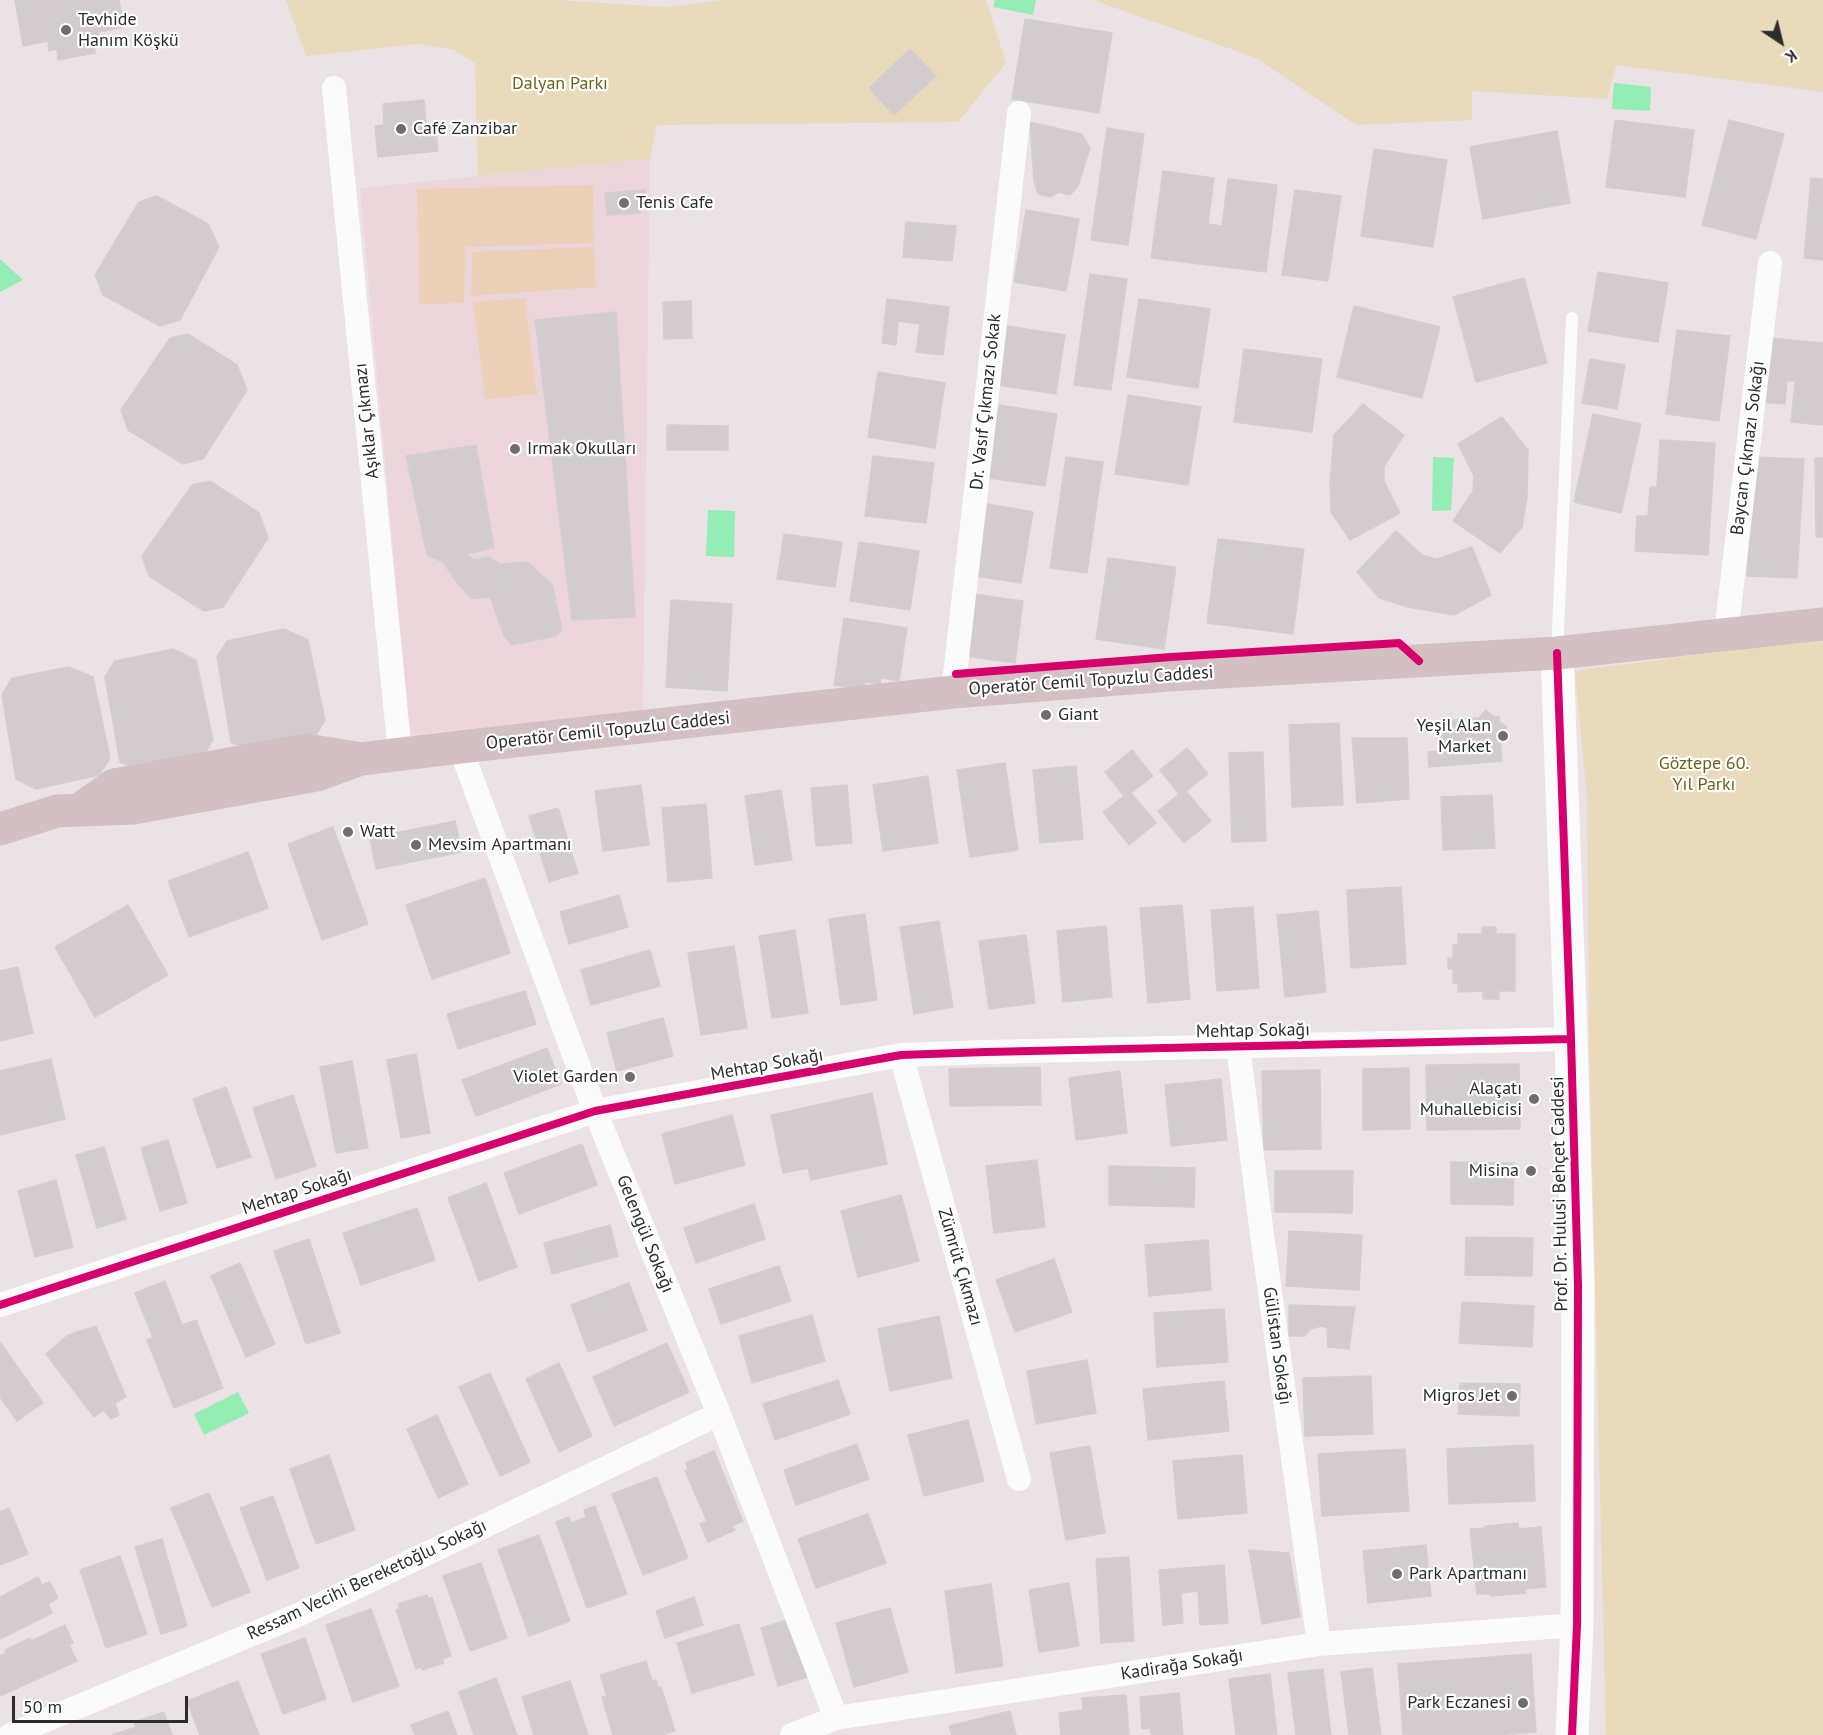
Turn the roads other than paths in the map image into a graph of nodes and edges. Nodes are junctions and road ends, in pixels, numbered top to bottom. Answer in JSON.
{"nodes":[{"id":1,"x":334,"y":88,"type":"dead end"},
{"id":2,"x":1019,"y":113,"type":"dead end"},
{"id":3,"x":1770,"y":262,"type":"dead end"},
{"id":4,"x":1572,"y":318,"type":"dead end"},
{"id":5,"x":1823,"y":624,"type":"edge"},
{"id":6,"x":1726,"y":634,"type":"junction"},
{"id":7,"x":1557,"y":653,"type":"junction"},
{"id":8,"x":954,"y":692,"type":"junction"},
{"id":9,"x":460,"y":747,"type":"junction"},
{"id":10,"x":400,"y":754,"type":"junction"},
{"id":11,"x":0,"y":829,"type":"edge"},
{"id":12,"x":1571,"y":1039,"type":"junction"},
{"id":13,"x":1240,"y":1047,"type":"junction"},
{"id":14,"x":901,"y":1055,"type":"junction"},
{"id":15,"x":595,"y":1111,"type":"junction"},
{"id":16,"x":0,"y":1305,"type":"edge"},
{"id":17,"x":719,"y":1414,"type":"junction"},
{"id":18,"x":1019,"y":1479,"type":"dead end"},
{"id":19,"x":1577,"y":1625,"type":"junction"},
{"id":20,"x":1319,"y":1644,"type":"junction"},
{"id":21,"x":836,"y":1718,"type":"junction"},
{"id":22,"x":10,"y":1735,"type":"edge"},
{"id":23,"x":792,"y":1735,"type":"edge"},
{"id":24,"x":1572,"y":1735,"type":"edge"}],
"edges":[{"from":1,"to":10,"type":"street","name":"Aşıklar Çıkmazı"},
{"from":2,"to":8,"type":"street","name":"Dr. Vasıf Çıkmazı Sokak"},
{"from":3,"to":6,"type":"street","name":"Baycan Çıkmazı Sokağı"},
{"from":4,"to":7,"type":"lane"},
{"from":5,"to":6,"type":"main road","name":"Operatör Cemil Topuzlu Caddesi"},
{"from":6,"to":7,"type":"main road","name":"Operatör Cemil Topuzlu Caddesi"},
{"from":7,"to":8,"type":"main road","name":"Operatör Cemil Topuzlu Caddesi"},
{"from":7,"to":12,"type":"street","name":"Prof. Dr. Hulusi Behçet Caddesi"},
{"from":8,"to":9,"type":"main road","name":"Operatör Cemil Topuzlu Caddesi"},
{"from":9,"to":10,"type":"main road","name":"Operatör Cemil Topuzlu Caddesi"},
{"from":9,"to":15,"type":"street","name":"Gelengül Sokağı"},
{"from":10,"to":11,"type":"main road","name":"Operatör Cemil Topuzlu Caddesi"},
{"from":12,"to":13,"type":"street","name":"Mehtap Sokağı"},
{"from":12,"to":19,"type":"street","name":"Prof. Dr. Hulusi Behçet Caddesi"},
{"from":13,"to":14,"type":"street","name":"Mehtap Sokağı"},
{"from":13,"to":20,"type":"street","name":"Gülistan Sokağı"},
{"from":14,"to":15,"type":"street","name":"Mehtap Sokağı"},
{"from":14,"to":18,"type":"street","name":"Zümrüt Çıkmazı"},
{"from":15,"to":16,"type":"street","name":"Mehtap Sokağı"},
{"from":15,"to":17,"type":"street","name":"Gelengül Sokağı"},
{"from":17,"to":21,"type":"street","name":"Gelengül Sokağı"},
{"from":17,"to":22,"type":"street","name":"Ressam Vecihi Bereketoğlu Sokağı"},
{"from":19,"to":20,"type":"street","name":"Kadirağa Sokağı"},
{"from":19,"to":24,"type":"street","name":"Prof. Dr. Hulusi Behçet Caddesi"},
{"from":20,"to":21,"type":"street","name":"Kadirağa Sokağı"},
{"from":21,"to":23,"type":"street","name":"Kadirağa Sokağı"}]}
